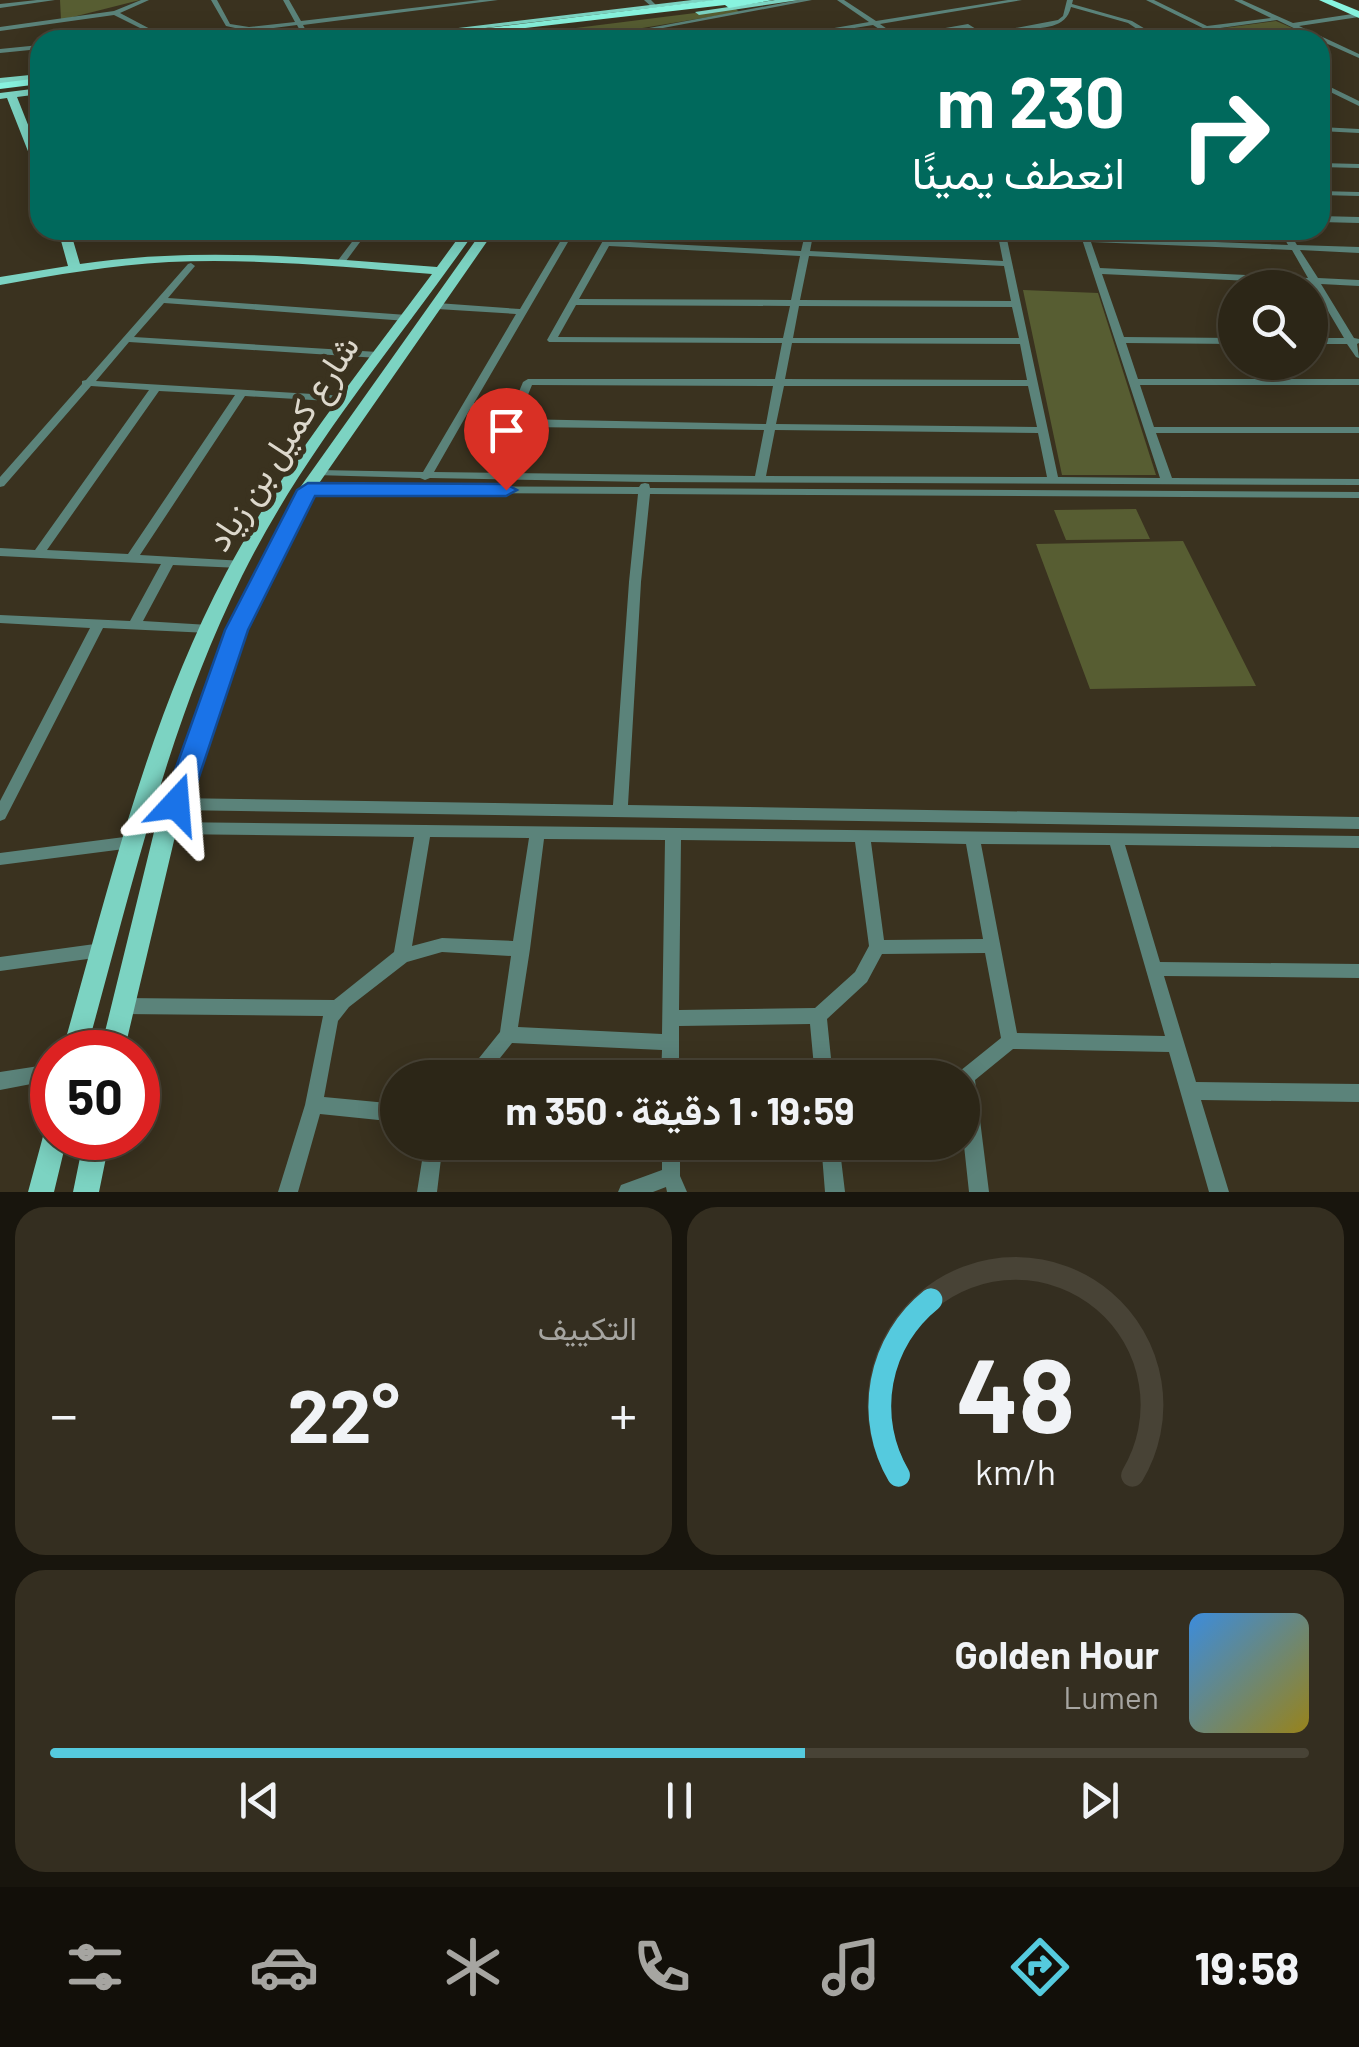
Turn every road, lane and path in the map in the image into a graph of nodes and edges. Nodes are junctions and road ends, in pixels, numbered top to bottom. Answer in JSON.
{"nodes":[{"id":1,"x":53,"y":0,"type":"edge"},
{"id":2,"x":146,"y":0,"type":"edge"},
{"id":3,"x":214,"y":0,"type":"edge"},
{"id":4,"x":286,"y":0,"type":"edge"},
{"id":5,"x":356,"y":0,"type":"edge"},
{"id":6,"x":496,"y":0,"type":"edge"},
{"id":7,"x":714,"y":0,"type":"edge"},
{"id":8,"x":768,"y":0,"type":"edge"},
{"id":9,"x":795,"y":0,"type":"edge"},
{"id":10,"x":809,"y":0,"type":"edge"},
{"id":11,"x":840,"y":0,"type":"edge"},
{"id":12,"x":1019,"y":0,"type":"edge"},
{"id":13,"x":1149,"y":0,"type":"edge"},
{"id":14,"x":1237,"y":0,"type":"edge"},
{"id":15,"x":1324,"y":0,"type":"edge"},
{"id":16,"x":1332,"y":0,"type":"edge"},
{"id":17,"x":1340,"y":0,"type":"edge"},
{"id":18,"x":1070,"y":2,"type":"edge"},
{"id":19,"x":434,"y":3,"type":"edge"},
{"id":20,"x":651,"y":3,"type":"edge"},
{"id":21,"x":0,"y":6,"type":"edge"},
{"id":22,"x":741,"y":6,"type":"edge"},
{"id":23,"x":1357,"y":9,"type":"edge"},
{"id":24,"x":115,"y":13,"type":"junction"},
{"id":25,"x":367,"y":15,"type":"junction"},
{"id":26,"x":1277,"y":18,"type":"junction"},
{"id":27,"x":580,"y":20,"type":"junction"},
{"id":28,"x":54,"y":23,"type":"junction"},
{"id":29,"x":299,"y":23,"type":"junction"},
{"id":30,"x":877,"y":24,"type":"junction"},
{"id":31,"x":1292,"y":25,"type":"junction"},
{"id":32,"x":1205,"y":28,"type":"junction"},
{"id":33,"x":0,"y":29,"type":"edge"},
{"id":34,"x":147,"y":30,"type":"edge"},
{"id":35,"x":303,"y":30,"type":"edge"},
{"id":36,"x":472,"y":30,"type":"edge"},
{"id":37,"x":488,"y":30,"type":"edge"},
{"id":38,"x":504,"y":30,"type":"edge"},
{"id":39,"x":520,"y":30,"type":"edge"},
{"id":40,"x":633,"y":30,"type":"edge"},
{"id":41,"x":836,"y":30,"type":"edge"},
{"id":42,"x":886,"y":30,"type":"edge"},
{"id":43,"x":937,"y":30,"type":"edge"},
{"id":44,"x":974,"y":30,"type":"edge"},
{"id":45,"x":1018,"y":30,"type":"edge"},
{"id":46,"x":1138,"y":30,"type":"edge"},
{"id":47,"x":1209,"y":30,"type":"edge"},
{"id":48,"x":1302,"y":30,"type":"edge"},
{"id":49,"x":1330,"y":43,"type":"edge"},
{"id":50,"x":30,"y":48,"type":"edge"},
{"id":51,"x":0,"y":51,"type":"edge"},
{"id":52,"x":1359,"y":56,"type":"edge"},
{"id":53,"x":30,"y":86,"type":"edge"},
{"id":54,"x":30,"y":86,"type":"edge"},
{"id":55,"x":5,"y":90,"type":"edge"},
{"id":56,"x":1330,"y":90,"type":"edge"},
{"id":57,"x":1357,"y":102,"type":"edge"},
{"id":58,"x":30,"y":126,"type":"edge"},
{"id":59,"x":1330,"y":130,"type":"edge"},
{"id":60,"x":1359,"y":131,"type":"edge"},
{"id":61,"x":30,"y":146,"type":"edge"},
{"id":62,"x":1330,"y":165,"type":"edge"},
{"id":63,"x":1359,"y":166,"type":"edge"},
{"id":64,"x":1330,"y":193,"type":"edge"},
{"id":65,"x":1359,"y":194,"type":"edge"},
{"id":66,"x":1330,"y":219,"type":"edge"},
{"id":67,"x":1359,"y":220,"type":"edge"},
{"id":68,"x":72,"y":240,"type":"edge"},
{"id":69,"x":75,"y":240,"type":"edge"},
{"id":70,"x":358,"y":240,"type":"edge"},
{"id":71,"x":471,"y":240,"type":"edge"},
{"id":72,"x":473,"y":240,"type":"edge"},
{"id":73,"x":565,"y":240,"type":"edge"},
{"id":74,"x":608,"y":240,"type":"edge"},
{"id":75,"x":808,"y":240,"type":"edge"},
{"id":76,"x":1003,"y":240,"type":"edge"},
{"id":77,"x":1086,"y":240,"type":"edge"},
{"id":78,"x":1173,"y":240,"type":"edge"},
{"id":79,"x":1288,"y":240,"type":"edge"},
{"id":80,"x":606,"y":243,"type":"junction"},
{"id":81,"x":1292,"y":248,"type":"junction"},
{"id":82,"x":1359,"y":250,"type":"edge"},
{"id":83,"x":805,"y":253,"type":"junction"},
{"id":84,"x":286,"y":264,"type":"junction"},
{"id":85,"x":340,"y":264,"type":"junction"},
{"id":86,"x":1008,"y":264,"type":"junction"},
{"id":87,"x":90,"y":266,"type":"junction"},
{"id":88,"x":190,"y":266,"type":"junction"},
{"id":89,"x":312,"y":266,"type":"junction"},
{"id":90,"x":74,"y":269,"type":"junction"},
{"id":91,"x":1305,"y":270,"type":"edge"},
{"id":92,"x":1098,"y":271,"type":"junction"},
{"id":93,"x":436,"y":275,"type":"junction"},
{"id":94,"x":1218,"y":277,"type":"edge"},
{"id":95,"x":1328,"y":282,"type":"edge"},
{"id":96,"x":1359,"y":283,"type":"edge"},
{"id":97,"x":0,"y":284,"type":"edge"},
{"id":98,"x":160,"y":300,"type":"junction"},
{"id":99,"x":573,"y":302,"type":"junction"},
{"id":100,"x":795,"y":303,"type":"junction"},
{"id":101,"x":1016,"y":304,"type":"junction"},
{"id":102,"x":1328,"y":304,"type":"edge"},
{"id":103,"x":437,"y":306,"type":"junction"},
{"id":104,"x":523,"y":312,"type":"junction"},
{"id":105,"x":406,"y":318,"type":"junction"},
{"id":106,"x":126,"y":338,"type":"junction"},
{"id":107,"x":1119,"y":340,"type":"junction"},
{"id":108,"x":788,"y":341,"type":"junction"},
{"id":109,"x":1024,"y":341,"type":"junction"},
{"id":110,"x":1218,"y":341,"type":"edge"},
{"id":111,"x":1328,"y":341,"type":"edge"},
{"id":112,"x":1355,"y":341,"type":"edge"},
{"id":113,"x":378,"y":355,"type":"junction"},
{"id":114,"x":1359,"y":355,"type":"edge"},
{"id":115,"x":779,"y":382,"type":"junction"},
{"id":116,"x":1135,"y":382,"type":"junction"},
{"id":117,"x":1359,"y":382,"type":"edge"},
{"id":118,"x":1033,"y":383,"type":"junction"},
{"id":119,"x":86,"y":384,"type":"junction"},
{"id":120,"x":156,"y":388,"type":"junction"},
{"id":121,"x":240,"y":394,"type":"junction"},
{"id":122,"x":346,"y":400,"type":"junction"},
{"id":123,"x":467,"y":406,"type":"junction"},
{"id":124,"x":517,"y":409,"type":"junction"},
{"id":125,"x":770,"y":428,"type":"junction"},
{"id":126,"x":1042,"y":430,"type":"junction"},
{"id":127,"x":1151,"y":430,"type":"junction"},
{"id":128,"x":1359,"y":430,"type":"edge"},
{"id":129,"x":319,"y":473,"type":"junction"},
{"id":130,"x":425,"y":477,"type":"junction"},
{"id":131,"x":760,"y":477,"type":"junction"},
{"id":132,"x":1053,"y":480,"type":"junction"},
{"id":133,"x":1167,"y":481,"type":"junction"},
{"id":134,"x":1359,"y":482,"type":"edge"},
{"id":135,"x":0,"y":484,"type":"edge"},
{"id":136,"x":645,"y":485,"type":"junction"},
{"id":137,"x":1332,"y":489,"type":"junction"},
{"id":138,"x":308,"y":490,"type":"junction"},
{"id":139,"x":1359,"y":496,"type":"edge"},
{"id":140,"x":254,"y":541,"type":"junction"},
{"id":141,"x":281,"y":542,"type":"junction"},
{"id":142,"x":0,"y":552,"type":"edge"},
{"id":143,"x":38,"y":554,"type":"junction"},
{"id":144,"x":131,"y":558,"type":"junction"},
{"id":145,"x":170,"y":560,"type":"junction"},
{"id":146,"x":237,"y":570,"type":"junction"},
{"id":147,"x":261,"y":580,"type":"junction"},
{"id":148,"x":0,"y":619,"type":"edge"},
{"id":149,"x":98,"y":624,"type":"junction"},
{"id":150,"x":134,"y":626,"type":"junction"},
{"id":151,"x":208,"y":629,"type":"junction"},
{"id":152,"x":176,"y":804,"type":"junction"},
{"id":153,"x":244,"y":805,"type":"junction"},
{"id":154,"x":620,"y":812,"type":"junction"},
{"id":155,"x":0,"y":815,"type":"edge"},
{"id":156,"x":1017,"y":818,"type":"junction"},
{"id":157,"x":1059,"y":819,"type":"junction"},
{"id":158,"x":1300,"y":822,"type":"junction"},
{"id":159,"x":1351,"y":823,"type":"edge"},
{"id":160,"x":237,"y":827,"type":"junction"},
{"id":161,"x":166,"y":828,"type":"junction"},
{"id":162,"x":422,"y":831,"type":"junction"},
{"id":163,"x":673,"y":833,"type":"junction"},
{"id":164,"x":538,"y":834,"type":"junction"},
{"id":165,"x":862,"y":836,"type":"junction"},
{"id":166,"x":972,"y":838,"type":"junction"},
{"id":167,"x":1024,"y":839,"type":"junction"},
{"id":168,"x":1064,"y":839,"type":"junction"},
{"id":169,"x":1116,"y":840,"type":"junction"},
{"id":170,"x":132,"y":842,"type":"junction"},
{"id":171,"x":1310,"y":842,"type":"junction"},
{"id":172,"x":1357,"y":842,"type":"edge"},
{"id":173,"x":0,"y":859,"type":"edge"},
{"id":174,"x":990,"y":946,"type":"junction"},
{"id":175,"x":877,"y":947,"type":"junction"},
{"id":176,"x":522,"y":949,"type":"junction"},
{"id":177,"x":102,"y":950,"type":"junction"},
{"id":178,"x":402,"y":956,"type":"junction"},
{"id":179,"x":0,"y":964,"type":"edge"},
{"id":180,"x":1154,"y":969,"type":"junction"},
{"id":181,"x":1359,"y":971,"type":"edge"},
{"id":182,"x":129,"y":976,"type":"junction"},
{"id":183,"x":93,"y":984,"type":"junction"},
{"id":184,"x":122,"y":1006,"type":"junction"},
{"id":185,"x":338,"y":1008,"type":"junction"},
{"id":186,"x":818,"y":1016,"type":"junction"},
{"id":187,"x":670,"y":1018,"type":"junction"},
{"id":188,"x":81,"y":1030,"type":"edge"},
{"id":189,"x":117,"y":1030,"type":"edge"},
{"id":190,"x":508,"y":1035,"type":"junction"},
{"id":191,"x":1010,"y":1041,"type":"junction"},
{"id":192,"x":670,"y":1042,"type":"junction"},
{"id":193,"x":1176,"y":1044,"type":"junction"},
{"id":194,"x":487,"y":1060,"type":"edge"},
{"id":195,"x":670,"y":1060,"type":"edge"},
{"id":196,"x":822,"y":1060,"type":"edge"},
{"id":197,"x":980,"y":1063,"type":"edge"},
{"id":198,"x":30,"y":1076,"type":"edge"},
{"id":199,"x":0,"y":1081,"type":"edge"},
{"id":200,"x":1190,"y":1091,"type":"junction"},
{"id":201,"x":1359,"y":1093,"type":"edge"},
{"id":202,"x":314,"y":1105,"type":"junction"},
{"id":203,"x":380,"y":1112,"type":"edge"},
{"id":204,"x":49,"y":1160,"type":"edge"},
{"id":205,"x":92,"y":1160,"type":"edge"},
{"id":206,"x":431,"y":1160,"type":"edge"},
{"id":207,"x":832,"y":1160,"type":"edge"},
{"id":208,"x":974,"y":1160,"type":"edge"},
{"id":209,"x":674,"y":1184,"type":"edge"},
{"id":210,"x":41,"y":1192,"type":"edge"},
{"id":211,"x":86,"y":1192,"type":"edge"},
{"id":212,"x":288,"y":1192,"type":"edge"},
{"id":213,"x":427,"y":1192,"type":"edge"},
{"id":214,"x":628,"y":1192,"type":"edge"},
{"id":215,"x":835,"y":1192,"type":"edge"},
{"id":216,"x":980,"y":1192,"type":"edge"},
{"id":217,"x":1219,"y":1192,"type":"edge"}],
"edges":[{"from":1,"to":21,"type":"street"},
{"from":1,"to":28,"type":"street"},
{"from":2,"to":24,"type":"street"},
{"from":3,"to":29,"type":"street"},
{"from":4,"to":29,"type":"street"},
{"from":5,"to":25,"type":"street"},
{"from":6,"to":19,"type":"street"},
{"from":7,"to":20,"type":"main road"},
{"from":8,"to":27,"type":"highway"},
{"from":9,"to":22,"type":"main road"},
{"from":10,"to":22,"type":"street"},
{"from":11,"to":30,"type":"street"},
{"from":12,"to":30,"type":"street"},
{"from":13,"to":32,"type":"street"},
{"from":14,"to":26,"type":"street"},
{"from":15,"to":23,"type":"highway"},
{"from":16,"to":23,"type":"highway"},
{"from":17,"to":23,"type":"highway"},
{"from":18,"to":45,"type":"street"},
{"from":18,"to":46,"type":"street"},
{"from":19,"to":25,"type":"street"},
{"from":20,"to":27,"type":"main road"},
{"from":22,"to":27,"type":"highway"},
{"from":22,"to":40,"type":"street"},
{"from":23,"to":31,"type":"street"},
{"from":24,"to":28,"type":"street"},
{"from":24,"to":34,"type":"street"},
{"from":25,"to":29,"type":"street"},
{"from":26,"to":31,"type":"street"},
{"from":26,"to":32,"type":"street"},
{"from":27,"to":36,"type":"main road"},
{"from":27,"to":37,"type":"highway"},
{"from":27,"to":38,"type":"highway"},
{"from":27,"to":39,"type":"main road"},
{"from":28,"to":33,"type":"street"},
{"from":29,"to":35,"type":"street"},
{"from":30,"to":41,"type":"street"},
{"from":30,"to":42,"type":"street"},
{"from":31,"to":48,"type":"street"},
{"from":32,"to":47,"type":"street"},
{"from":43,"to":44,"type":"street"},
{"from":49,"to":52,"type":"street"},
{"from":50,"to":51,"type":"street"},
{"from":53,"to":55,"type":"highway"},
{"from":54,"to":55,"type":"main road"},
{"from":55,"to":58,"type":"main road"},
{"from":55,"to":61,"type":"main road"},
{"from":56,"to":57,"type":"street"},
{"from":59,"to":60,"type":"street"},
{"from":62,"to":63,"type":"street"},
{"from":64,"to":65,"type":"street"},
{"from":66,"to":67,"type":"street"},
{"from":68,"to":90,"type":"main road"},
{"from":69,"to":87,"type":"main road"},
{"from":70,"to":85,"type":"street"},
{"from":71,"to":93,"type":"main road","name":"شارع كميل بن زياد"},
{"from":72,"to":103,"type":"main road","name":"شارع كميل بن زياد"},
{"from":73,"to":104,"type":"street"},
{"from":74,"to":80,"type":"street"},
{"from":75,"to":83,"type":"street"},
{"from":76,"to":86,"type":"street"},
{"from":77,"to":92,"type":"street"},
{"from":78,"to":81,"type":"street"},
{"from":79,"to":81,"type":"street"},
{"from":80,"to":83,"type":"street"},
{"from":80,"to":99,"type":"street"},
{"from":81,"to":82,"type":"street"},
{"from":81,"to":91,"type":"street"},
{"from":83,"to":86,"type":"street"},
{"from":83,"to":100,"type":"street"},
{"from":84,"to":87,"type":"main road"},
{"from":84,"to":88,"type":"main road"},
{"from":84,"to":89,"type":"main road"},
{"from":85,"to":89,"type":"main road"},
{"from":85,"to":93,"type":"main road"},
{"from":86,"to":101,"type":"street"},
{"from":87,"to":90,"type":"main road"},
{"from":88,"to":97,"type":"main road"},
{"from":88,"to":98,"type":"street"},
{"from":89,"to":93,"type":"main road"},
{"from":90,"to":97,"type":"main road"},
{"from":92,"to":94,"type":"street"},
{"from":92,"to":107,"type":"street"},
{"from":93,"to":105,"type":"main road","name":"شارع كميل بن زياد"},
{"from":95,"to":96,"type":"street"},
{"from":98,"to":105,"type":"street"},
{"from":98,"to":106,"type":"street"},
{"from":99,"to":100,"type":"street"},
{"from":99,"to":108,"type":"street"},
{"from":100,"to":101,"type":"street"},
{"from":100,"to":108,"type":"street"},
{"from":101,"to":109,"type":"street"},
{"from":102,"to":112,"type":"street"},
{"from":103,"to":104,"type":"street"},
{"from":103,"to":129,"type":"main road","name":"شارع كميل بن زياد"},
{"from":104,"to":123,"type":"street"},
{"from":105,"to":113,"type":"main road","name":"شارع كميل بن زياد"},
{"from":106,"to":113,"type":"street"},
{"from":106,"to":119,"type":"street"},
{"from":107,"to":110,"type":"street"},
{"from":107,"to":116,"type":"street"},
{"from":108,"to":109,"type":"street"},
{"from":108,"to":115,"type":"street"},
{"from":109,"to":118,"type":"street"},
{"from":111,"to":112,"type":"street"},
{"from":112,"to":114,"type":"street"},
{"from":113,"to":122,"type":"main road","name":"شارع كميل بن زياد"},
{"from":115,"to":118,"type":"street"},
{"from":115,"to":124,"type":"street"},
{"from":115,"to":125,"type":"street"},
{"from":116,"to":117,"type":"street"},
{"from":116,"to":127,"type":"street"},
{"from":118,"to":126,"type":"street"},
{"from":119,"to":120,"type":"street"},
{"from":119,"to":135,"type":"street"},
{"from":120,"to":121,"type":"street"},
{"from":120,"to":143,"type":"street"},
{"from":121,"to":122,"type":"street"},
{"from":121,"to":144,"type":"street"},
{"from":122,"to":140,"type":"main road","name":"شارع كميل بن زياد"},
{"from":123,"to":124,"type":"street"},
{"from":123,"to":130,"type":"street"},
{"from":124,"to":125,"type":"street"},
{"from":125,"to":126,"type":"street"},
{"from":125,"to":131,"type":"street"},
{"from":126,"to":132,"type":"street"},
{"from":127,"to":128,"type":"street"},
{"from":127,"to":133,"type":"street"},
{"from":129,"to":130,"type":"street"},
{"from":129,"to":138,"type":"main road","name":"شارع كميل بن زياد"},
{"from":130,"to":136,"type":"street"},
{"from":131,"to":132,"type":"street"},
{"from":131,"to":136,"type":"street"},
{"from":132,"to":133,"type":"street"},
{"from":133,"to":137,"type":"street"},
{"from":134,"to":137,"type":"street"},
{"from":136,"to":137,"type":"street"},
{"from":136,"to":138,"type":"street"},
{"from":136,"to":154,"type":"street"},
{"from":137,"to":139,"type":"street"},
{"from":138,"to":141,"type":"main road","name":"شارع كميل بن زياد"},
{"from":140,"to":141,"type":"main road"},
{"from":140,"to":146,"type":"main road","name":"شارع كميل بن زياد"},
{"from":141,"to":147,"type":"main road","name":"شارع كميل بن زياد"},
{"from":142,"to":143,"type":"street"},
{"from":143,"to":144,"type":"street"},
{"from":144,"to":145,"type":"street"},
{"from":145,"to":146,"type":"street"},
{"from":145,"to":150,"type":"street"},
{"from":146,"to":147,"type":"main road"},
{"from":146,"to":151,"type":"main road","name":"شارع كميل بن زياد"},
{"from":147,"to":152,"type":"main road","name":"شارع كميل بن زياد"},
{"from":148,"to":149,"type":"street"},
{"from":149,"to":150,"type":"street"},
{"from":149,"to":155,"type":"street"},
{"from":150,"to":151,"type":"street"},
{"from":151,"to":170,"type":"main road","name":"شارع كميل بن زياد"},
{"from":152,"to":153,"type":"street"},
{"from":152,"to":161,"type":"main road","name":"شارع كميل بن زياد"},
{"from":153,"to":154,"type":"street"},
{"from":153,"to":160,"type":"street"},
{"from":154,"to":156,"type":"street"},
{"from":156,"to":157,"type":"street"},
{"from":156,"to":167,"type":"street"},
{"from":157,"to":158,"type":"street"},
{"from":157,"to":168,"type":"street"},
{"from":158,"to":159,"type":"street"},
{"from":158,"to":171,"type":"street"},
{"from":159,"to":172,"type":"street"},
{"from":160,"to":161,"type":"street"},
{"from":160,"to":162,"type":"street"},
{"from":161,"to":182,"type":"main road","name":"شارع كميل بن زياد"},
{"from":162,"to":164,"type":"street"},
{"from":162,"to":178,"type":"street"},
{"from":163,"to":164,"type":"street"},
{"from":163,"to":165,"type":"street"},
{"from":163,"to":187,"type":"street"},
{"from":164,"to":176,"type":"street"},
{"from":165,"to":166,"type":"street"},
{"from":165,"to":175,"type":"street"},
{"from":166,"to":167,"type":"street"},
{"from":166,"to":174,"type":"street"},
{"from":167,"to":168,"type":"street"},
{"from":168,"to":169,"type":"street"},
{"from":169,"to":171,"type":"street"},
{"from":169,"to":180,"type":"street"},
{"from":170,"to":173,"type":"street"},
{"from":170,"to":177,"type":"main road","name":"شارع كميل بن زياد"},
{"from":171,"to":172,"type":"street"},
{"from":174,"to":175,"type":"street"},
{"from":174,"to":191,"type":"street"},
{"from":175,"to":186,"type":"street"},
{"from":176,"to":178,"type":"street"},
{"from":176,"to":190,"type":"street"},
{"from":177,"to":179,"type":"street"},
{"from":177,"to":183,"type":"main road","name":"شارع كميل بن زياد"},
{"from":178,"to":185,"type":"street"},
{"from":180,"to":181,"type":"street"},
{"from":180,"to":193,"type":"street"},
{"from":182,"to":183,"type":"main road"},
{"from":182,"to":184,"type":"main road","name":"شارع كميل بن زياد"},
{"from":183,"to":188,"type":"main road","name":"شارع كميل بن زياد"},
{"from":184,"to":185,"type":"street"},
{"from":184,"to":189,"type":"main road","name":"شارع كميل بن زياد"},
{"from":185,"to":202,"type":"street"},
{"from":186,"to":187,"type":"street"},
{"from":186,"to":196,"type":"street"},
{"from":187,"to":192,"type":"street"},
{"from":190,"to":192,"type":"street"},
{"from":190,"to":194,"type":"street"},
{"from":191,"to":193,"type":"street"},
{"from":191,"to":197,"type":"street"},
{"from":192,"to":195,"type":"street"},
{"from":193,"to":200,"type":"street"},
{"from":198,"to":199,"type":"street"},
{"from":200,"to":201,"type":"street"},
{"from":200,"to":217,"type":"street"},
{"from":202,"to":203,"type":"street"},
{"from":202,"to":212,"type":"street"},
{"from":204,"to":210,"type":"main road"},
{"from":205,"to":211,"type":"main road"},
{"from":206,"to":213,"type":"street"},
{"from":207,"to":215,"type":"street"},
{"from":208,"to":216,"type":"street"},
{"from":209,"to":214,"type":"street"}]}
